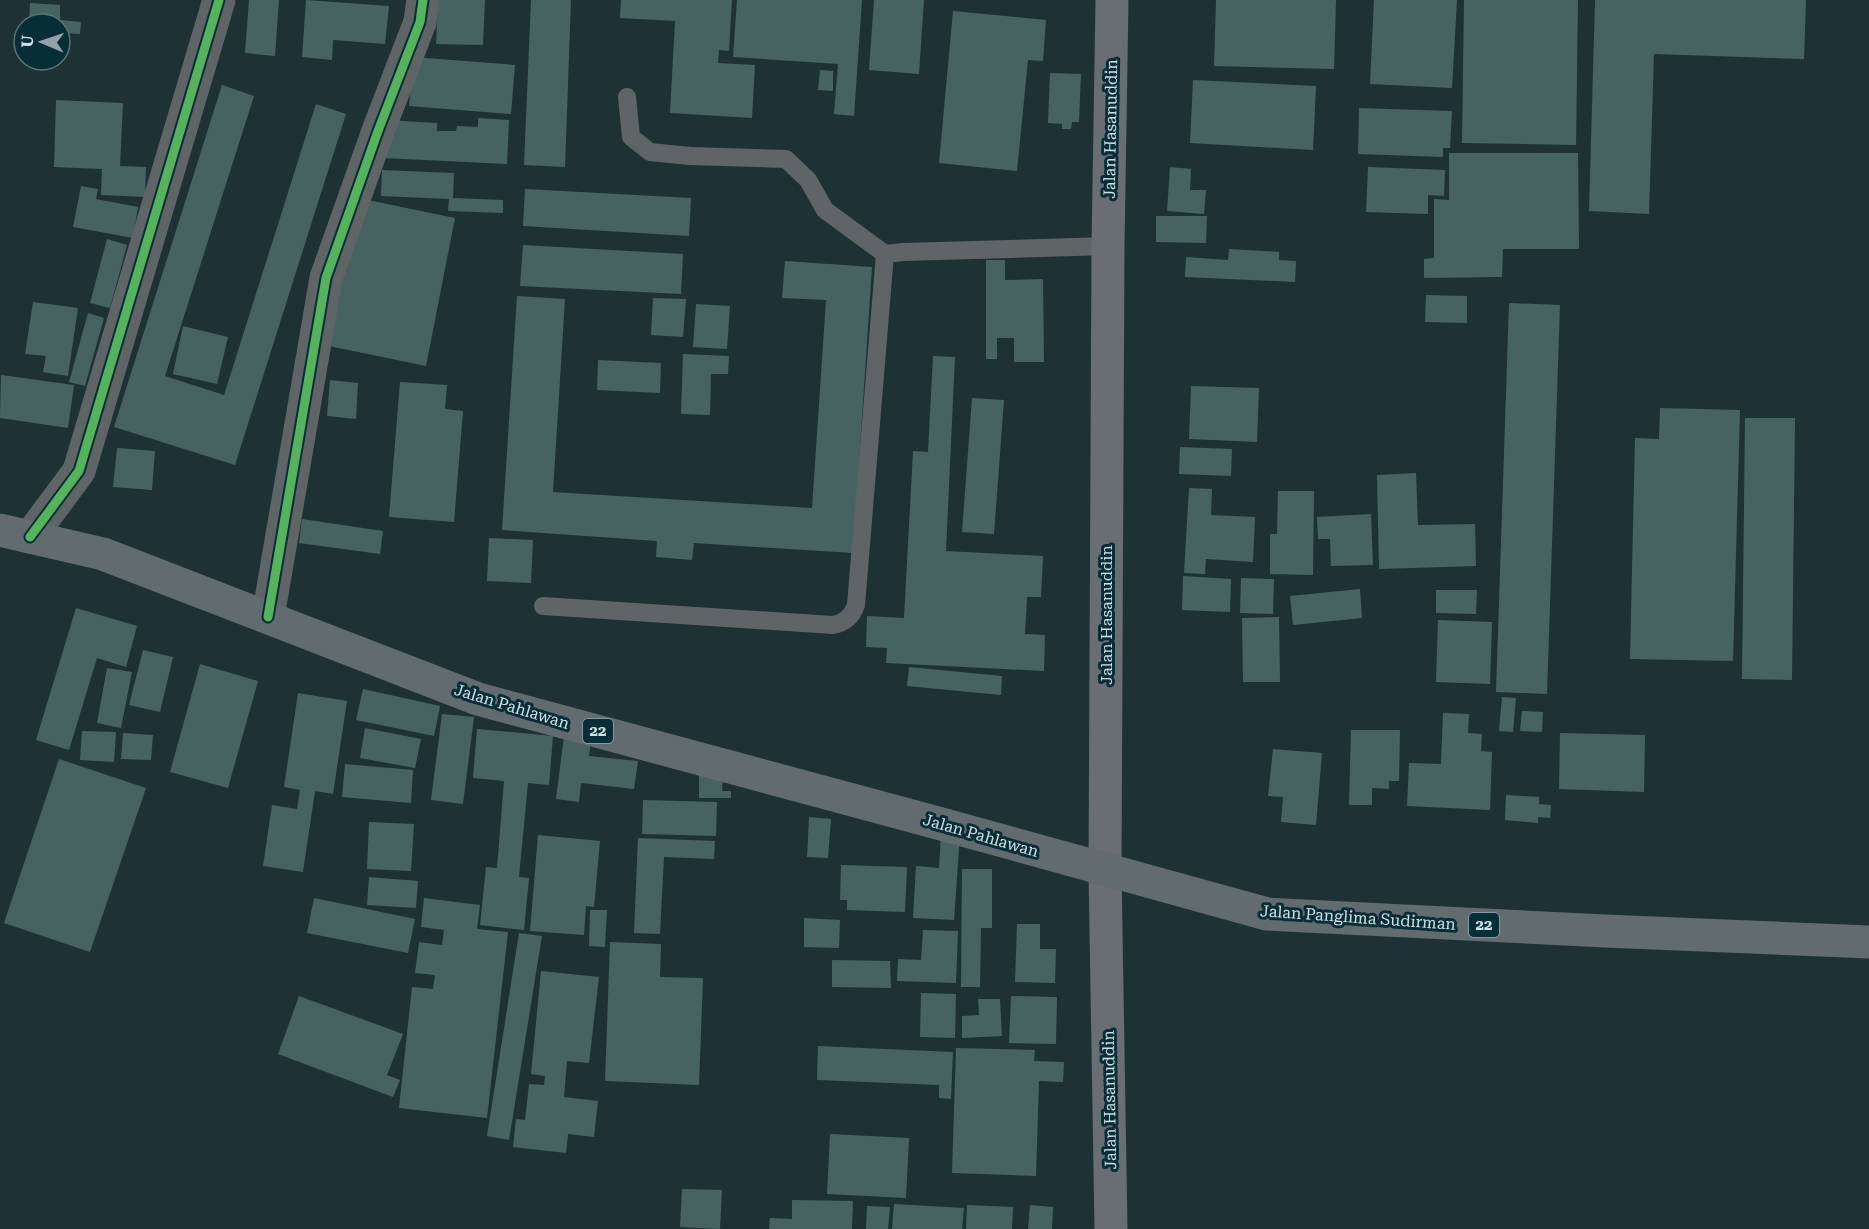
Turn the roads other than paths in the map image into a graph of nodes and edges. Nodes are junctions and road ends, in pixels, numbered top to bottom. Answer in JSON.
{"nodes":[{"id":1,"x":219,"y":0,"type":"edge"},
{"id":2,"x":423,"y":0,"type":"edge"},
{"id":3,"x":1112,"y":0,"type":"edge"},
{"id":4,"x":627,"y":97,"type":"dead end"},
{"id":5,"x":1108,"y":246,"type":"junction"},
{"id":6,"x":885,"y":254,"type":"junction"},
{"id":7,"x":28,"y":536,"type":"edge"},
{"id":8,"x":543,"y":606,"type":"dead end"},
{"id":9,"x":268,"y":617,"type":"junction"},
{"id":10,"x":1105,"y":870,"type":"junction"},
{"id":11,"x":1869,"y":942,"type":"edge"},
{"id":12,"x":1111,"y":1229,"type":"edge"}],
"edges":[{"from":1,"to":7,"type":"street"},
{"from":2,"to":9,"type":"street"},
{"from":3,"to":5,"type":"main road","name":"Jalan Hasanuddin"},
{"from":4,"to":6,"type":"lane"},
{"from":5,"to":6,"type":"lane"},
{"from":5,"to":10,"type":"main road","name":"Jalan Hasanuddin"},
{"from":6,"to":8,"type":"lane"},
{"from":7,"to":9,"type":"highway","name":"Jalan Pahlawan","number":"22"},
{"from":9,"to":10,"type":"highway","name":"Jalan Pahlawan","number":"22"},
{"from":10,"to":11,"type":"highway","name":"Jalan Panglima Sudirman","number":"22"},
{"from":10,"to":12,"type":"main road","name":"Jalan Hasanuddin"}]}
